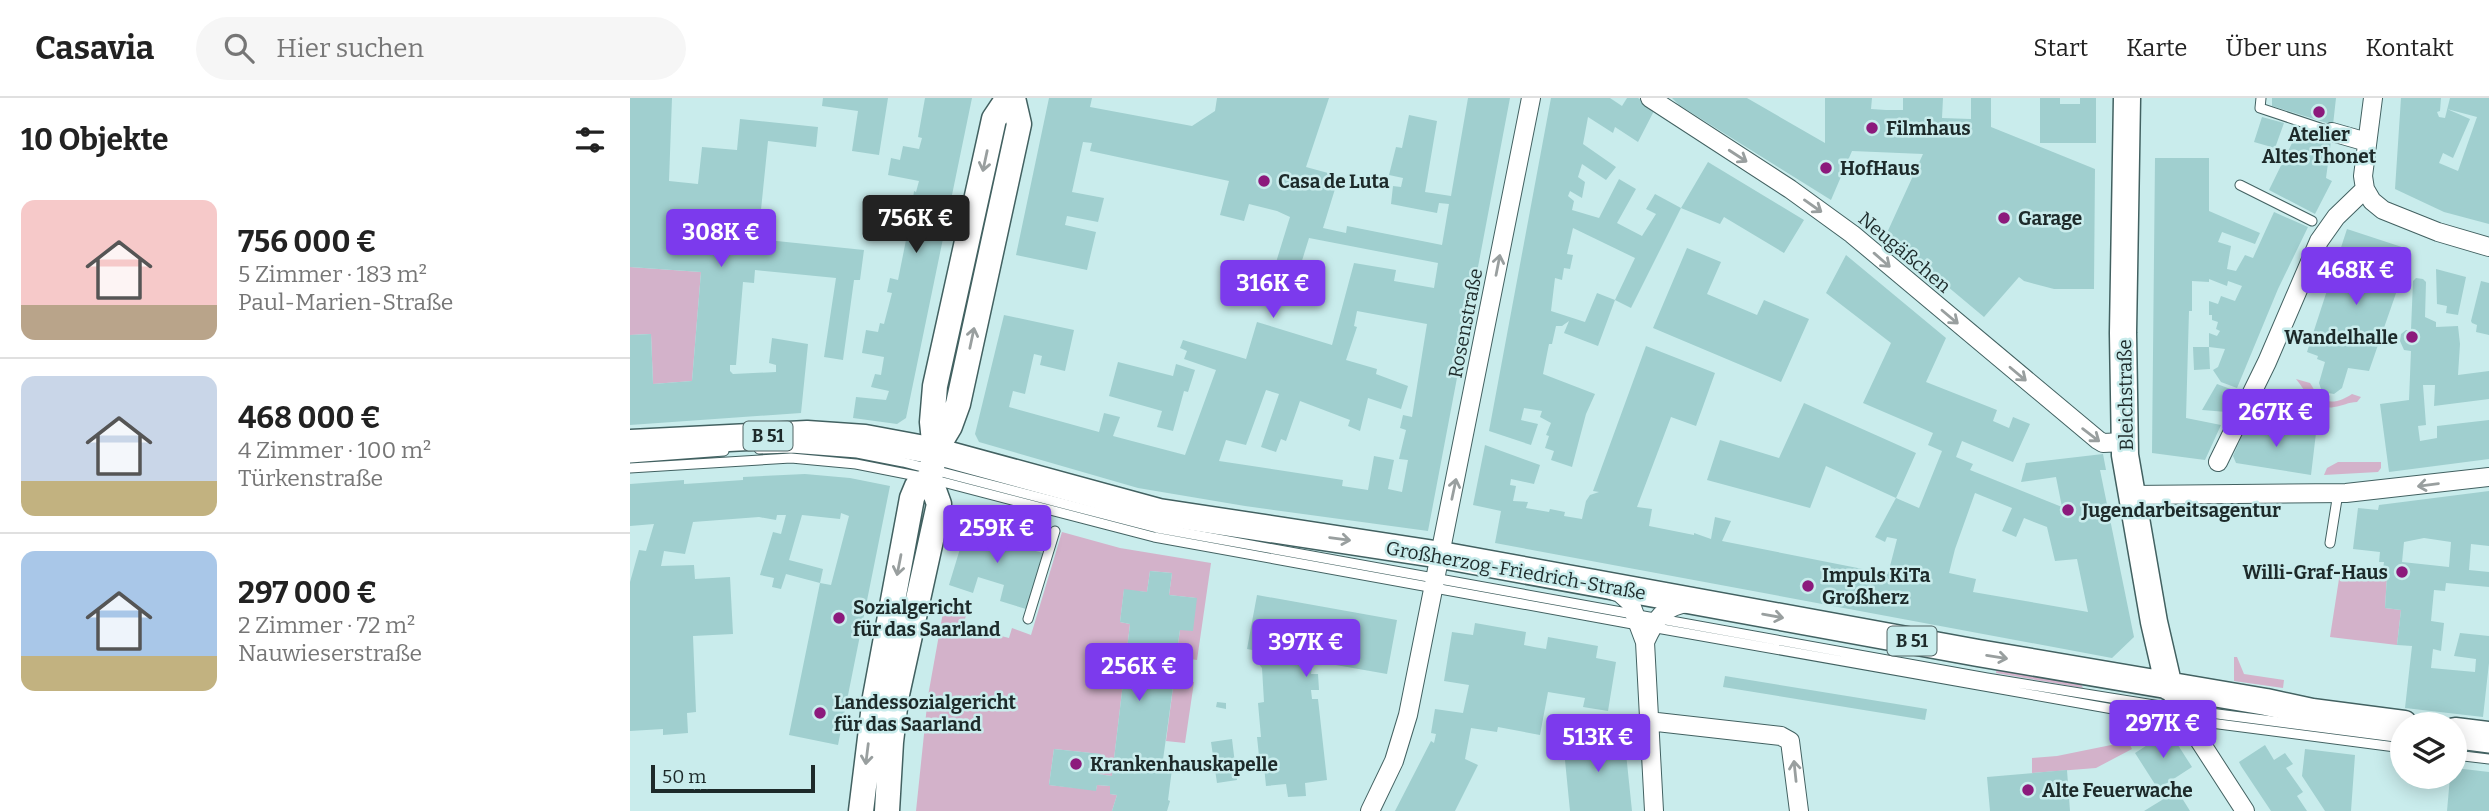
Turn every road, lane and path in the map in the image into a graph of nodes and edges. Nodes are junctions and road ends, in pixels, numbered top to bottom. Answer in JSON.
{"nodes":[{"id":1,"x":1010,"y":98,"type":"edge"},
{"id":2,"x":1531,"y":98,"type":"edge"},
{"id":3,"x":1650,"y":98,"type":"edge"},
{"id":4,"x":2127,"y":98,"type":"edge"},
{"id":5,"x":2261,"y":98,"type":"edge"},
{"id":6,"x":2372,"y":98,"type":"edge"},
{"id":7,"x":2332,"y":132,"type":"joint"},
{"id":8,"x":2367,"y":142,"type":"junction"},
{"id":9,"x":2240,"y":185,"type":"dead end"},
{"id":10,"x":2365,"y":189,"type":"junction"},
{"id":11,"x":2319,"y":225,"type":"junction"},
{"id":12,"x":2489,"y":247,"type":"edge"},
{"id":13,"x":2125,"y":442,"type":"junction"},
{"id":14,"x":630,"y":443,"type":"edge"},
{"id":15,"x":738,"y":450,"type":"dead end"},
{"id":16,"x":749,"y":450,"type":"dead end"},
{"id":17,"x":630,"y":458,"type":"edge"},
{"id":18,"x":2218,"y":462,"type":"dead end"},
{"id":19,"x":932,"y":466,"type":"junction"},
{"id":20,"x":630,"y":468,"type":"edge"},
{"id":21,"x":2489,"y":477,"type":"edge"},
{"id":22,"x":2338,"y":493,"type":"junction"},
{"id":23,"x":2131,"y":495,"type":"junction"},
{"id":24,"x":1055,"y":531,"type":"dead end"},
{"id":25,"x":2330,"y":543,"type":"dead end"},
{"id":26,"x":1436,"y":575,"type":"junction"},
{"id":27,"x":1594,"y":584,"type":"junction"},
{"id":28,"x":1700,"y":603,"type":"junction"},
{"id":29,"x":1028,"y":620,"type":"dead end"},
{"id":30,"x":1646,"y":625,"type":"junction"},
{"id":31,"x":2178,"y":705,"type":"junction"},
{"id":32,"x":1648,"y":721,"type":"junction"},
{"id":33,"x":2390,"y":722,"type":"edge"},
{"id":34,"x":2467,"y":732,"type":"edge"},
{"id":35,"x":2390,"y":735,"type":"edge"},
{"id":36,"x":2489,"y":735,"type":"edge"},
{"id":37,"x":2467,"y":745,"type":"edge"},
{"id":38,"x":2390,"y":746,"type":"edge"},
{"id":39,"x":2489,"y":748,"type":"edge"},
{"id":40,"x":2467,"y":756,"type":"edge"},
{"id":41,"x":2489,"y":759,"type":"edge"},
{"id":42,"x":861,"y":811,"type":"edge"},
{"id":43,"x":887,"y":811,"type":"edge"},
{"id":44,"x":1370,"y":811,"type":"edge"},
{"id":45,"x":1654,"y":811,"type":"edge"},
{"id":46,"x":1799,"y":811,"type":"edge"},
{"id":47,"x":2245,"y":811,"type":"edge"}],
"edges":[{"from":1,"to":19,"type":"main road"},
{"from":26,"to":2,"type":"street","name":"Rosenstraße","one_way":true},
{"from":3,"to":13,"type":"street","name":"Neugäßchen","one_way":true},
{"from":4,"to":13,"type":"main road","name":"Bleichstraße"},
{"from":5,"to":7,"type":"lane"},
{"from":6,"to":8,"type":"street"},
{"from":7,"to":8,"type":"street"},
{"from":8,"to":10,"type":"street"},
{"from":9,"to":11,"type":"lane"},
{"from":10,"to":11,"type":"street"},
{"from":10,"to":12,"type":"street"},
{"from":11,"to":18,"type":"street"},
{"from":13,"to":23,"type":"main road","name":"Bleichstraße"},
{"from":14,"to":19,"type":"main road","name":"Großherzog-Friedrich-Straße","number":"B 51"},
{"from":15,"to":17,"type":"lane"},
{"from":16,"to":19,"type":"lane"},
{"from":19,"to":20,"type":"lane"},
{"from":19,"to":26,"type":"lane"},
{"from":19,"to":26,"type":"main road","name":"Großherzog-Friedrich-Straße","one_way":true},
{"from":19,"to":42,"type":"main road","one_way":true},
{"from":19,"to":43,"type":"main road"},
{"from":21,"to":22,"type":"street","one_way":true},
{"from":22,"to":23,"type":"street"},
{"from":22,"to":25,"type":"lane"},
{"from":23,"to":31,"type":"main road","name":"Bleichstraße"},
{"from":24,"to":29,"type":"lane"},
{"from":26,"to":27,"type":"main road","name":"Großherzog-Friedrich-Straße","number":"B 51"},
{"from":26,"to":30,"type":"lane"},
{"from":26,"to":44,"type":"street","name":"Rosenstraße"},
{"from":27,"to":28,"type":"main road","name":"Großherzog-Friedrich-Straße","number":"B 51"},
{"from":27,"to":30,"type":"street"},
{"from":28,"to":30,"type":"street"},
{"from":28,"to":31,"type":"main road","name":"Großherzog-Friedrich-Straße","number":"B 51","one_way":true},
{"from":30,"to":31,"type":"lane"},
{"from":30,"to":32,"type":"street"},
{"from":31,"to":33,"type":"main road","name":"Großherzog-Friedrich-Straße","number":"B 51"},
{"from":31,"to":35,"type":"lane"},
{"from":31,"to":38,"type":"lane"},
{"from":31,"to":47,"type":"street"},
{"from":32,"to":45,"type":"street"},
{"from":46,"to":32,"type":"street","one_way":true},
{"from":34,"to":36,"type":"main road"},
{"from":37,"to":39,"type":"lane"},
{"from":40,"to":41,"type":"lane"}]}
